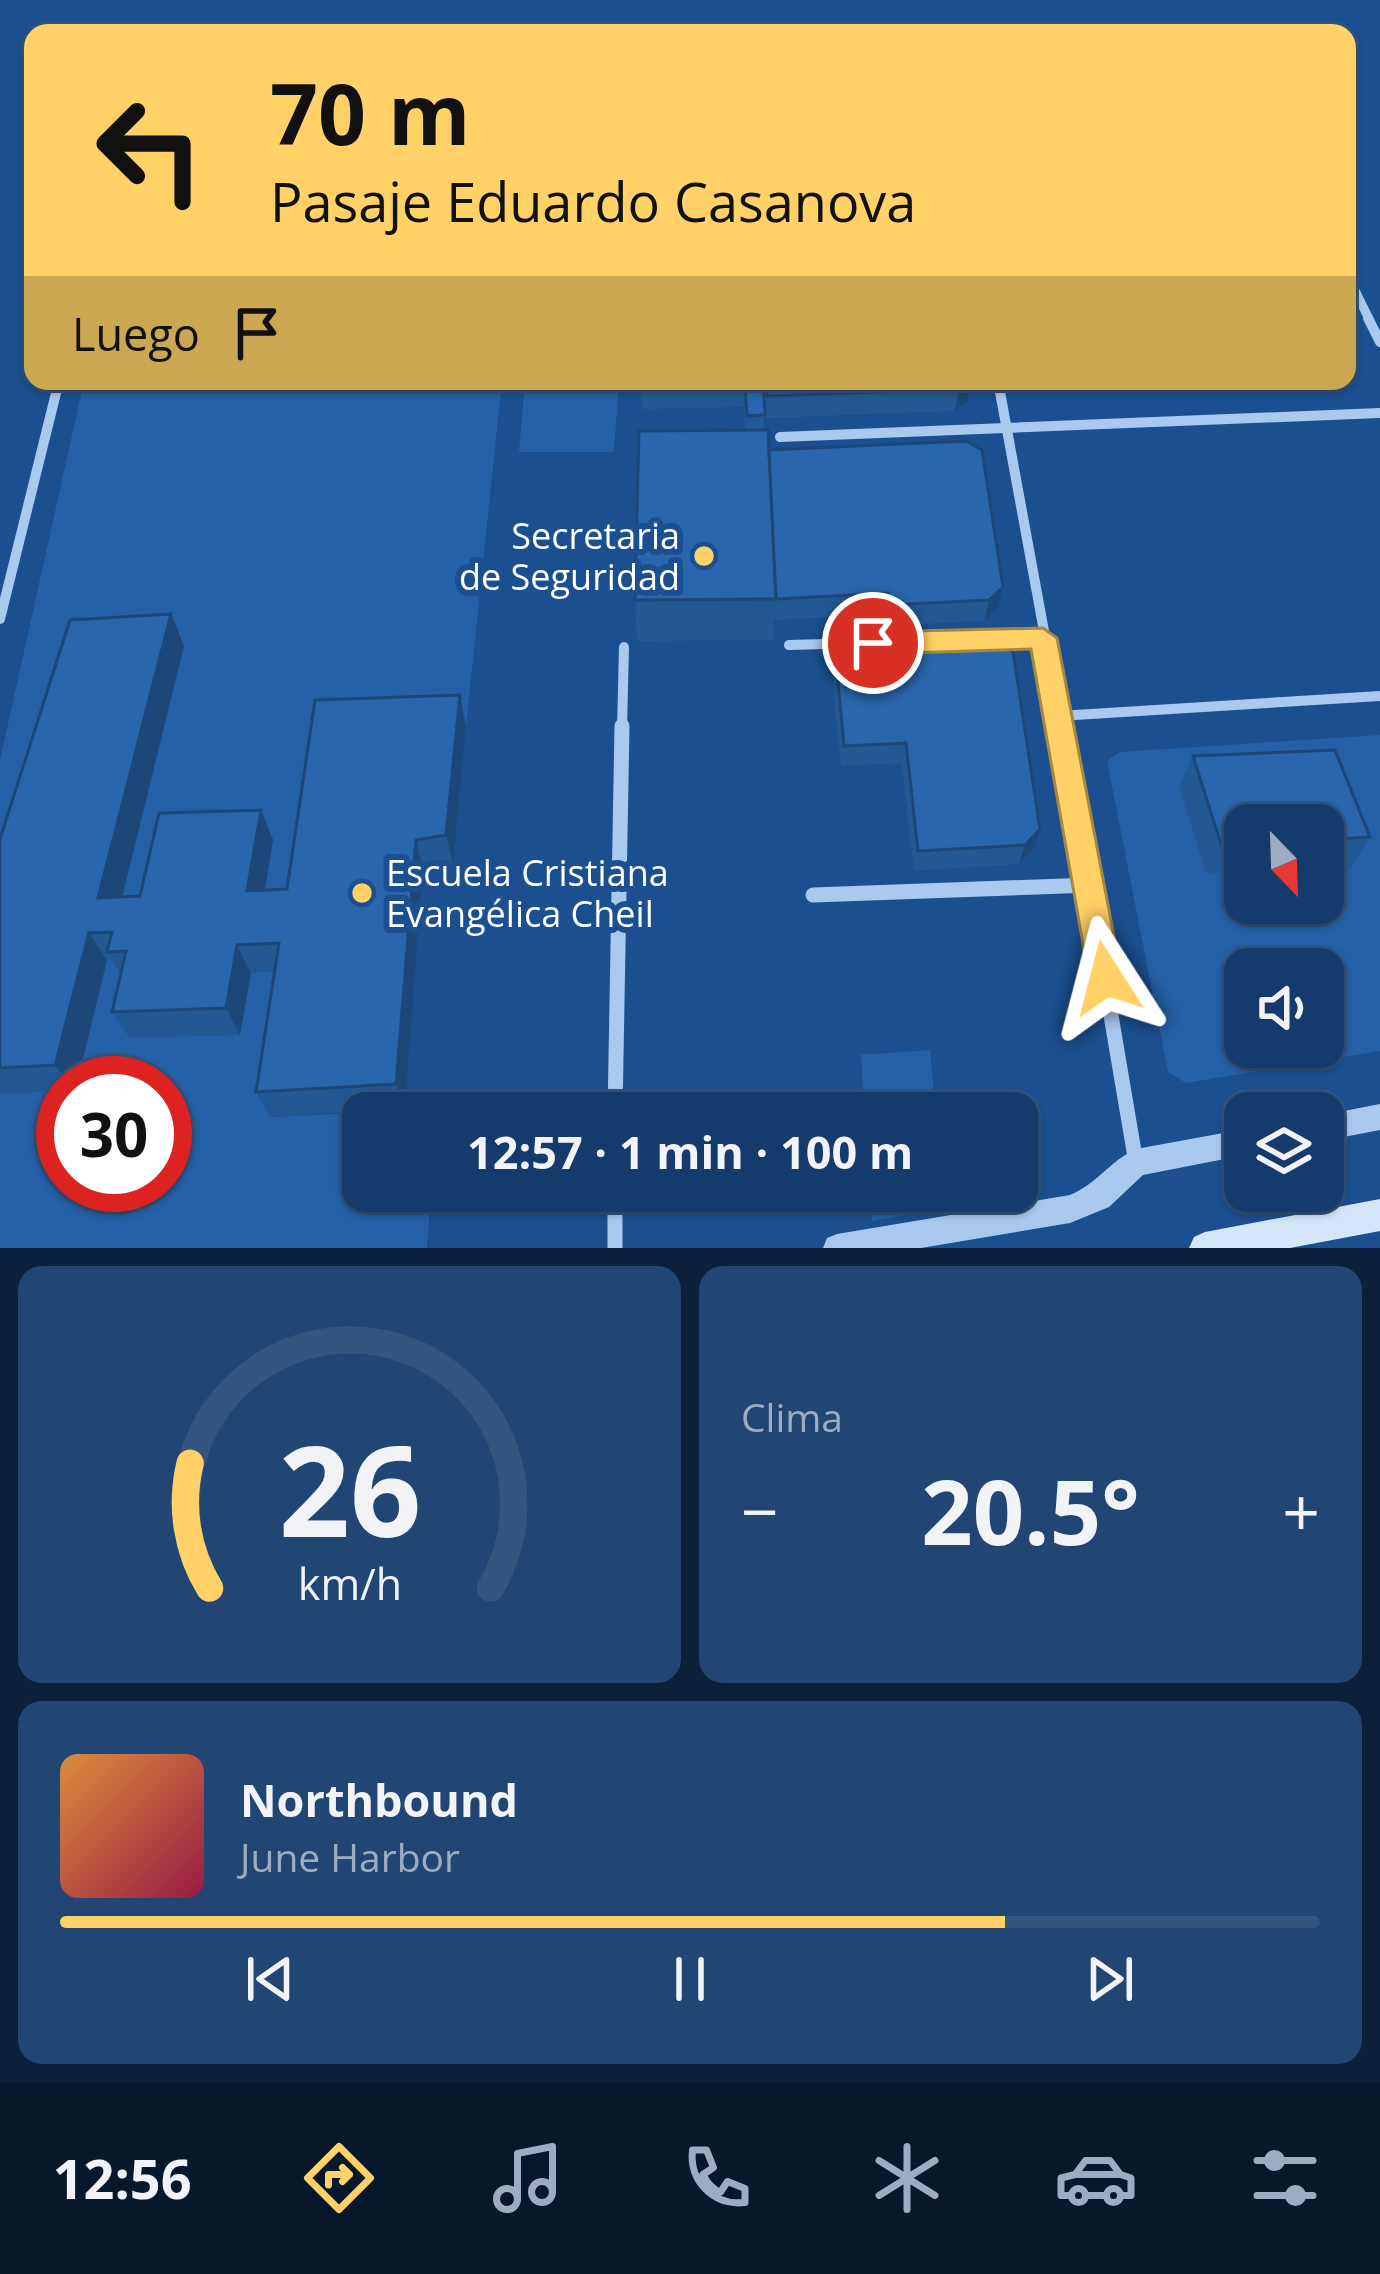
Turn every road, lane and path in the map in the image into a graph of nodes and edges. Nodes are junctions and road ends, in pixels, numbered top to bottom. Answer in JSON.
{"nodes":[{"id":1,"x":1356,"y":293,"type":"edge"},
{"id":2,"x":1380,"y":342,"type":"edge"},
{"id":3,"x":57,"y":390,"type":"edge"},
{"id":4,"x":1000,"y":390,"type":"edge"},
{"id":5,"x":1380,"y":413,"type":"edge"},
{"id":6,"x":1008,"y":429,"type":"junction"},
{"id":7,"x":780,"y":437,"type":"dead end"},
{"id":8,"x":0,"y":619,"type":"edge"},
{"id":9,"x":1043,"y":638,"type":"junction"},
{"id":10,"x":789,"y":645,"type":"dead end"},
{"id":11,"x":624,"y":647,"type":"dead end"},
{"id":12,"x":1380,"y":696,"type":"edge"},
{"id":13,"x":1059,"y":716,"type":"junction"},
{"id":14,"x":1091,"y":885,"type":"junction"},
{"id":15,"x":813,"y":895,"type":"dead end"},
{"id":16,"x":615,"y":1092,"type":"edge"},
{"id":17,"x":1380,"y":1117,"type":"edge"},
{"id":18,"x":1344,"y":1124,"type":"edge"},
{"id":19,"x":1224,"y":1146,"type":"edge"},
{"id":20,"x":1136,"y":1163,"type":"junction"},
{"id":21,"x":615,"y":1212,"type":"edge"},
{"id":22,"x":1380,"y":1215,"type":"edge"},
{"id":23,"x":615,"y":1248,"type":"edge"},
{"id":24,"x":837,"y":1248,"type":"edge"},
{"id":25,"x":1205,"y":1248,"type":"edge"}],
"edges":[{"from":1,"to":2,"type":"street"},
{"from":3,"to":8,"type":"street"},
{"from":4,"to":6,"type":"street"},
{"from":5,"to":6,"type":"street"},
{"from":6,"to":7,"type":"street"},
{"from":6,"to":9,"type":"street"},
{"from":9,"to":10,"type":"street"},
{"from":9,"to":13,"type":"street"},
{"from":11,"to":16,"type":"street"},
{"from":12,"to":13,"type":"street"},
{"from":13,"to":14,"type":"street"},
{"from":14,"to":15,"type":"street"},
{"from":14,"to":20,"type":"street"},
{"from":17,"to":18,"type":"street"},
{"from":19,"to":20,"type":"street"},
{"from":20,"to":24,"type":"street"},
{"from":21,"to":23,"type":"street"},
{"from":22,"to":25,"type":"main road"}]}
